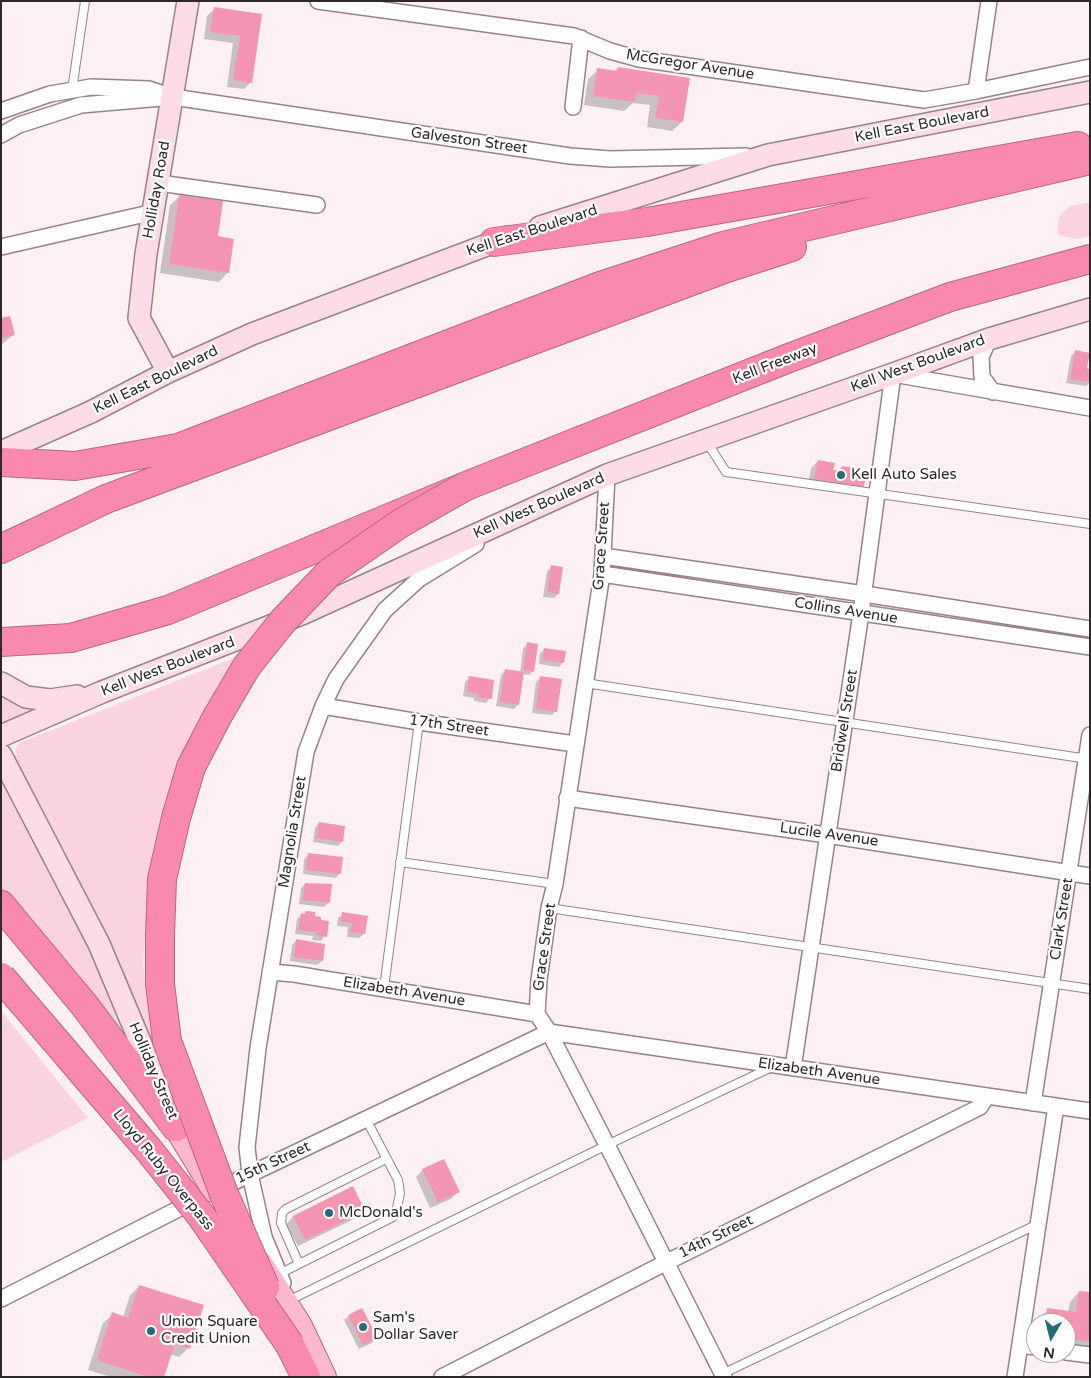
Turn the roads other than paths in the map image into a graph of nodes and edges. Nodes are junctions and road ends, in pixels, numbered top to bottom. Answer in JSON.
{"nodes":[{"id":1,"x":85,"y":1,"type":"edge"},
{"id":2,"x":188,"y":1,"type":"edge"},
{"id":3,"x":318,"y":1,"type":"edge"},
{"id":4,"x":989,"y":1,"type":"edge"},
{"id":5,"x":581,"y":38,"type":"junction"},
{"id":6,"x":1090,"y":67,"type":"edge"},
{"id":7,"x":72,"y":90,"type":"junction"},
{"id":8,"x":976,"y":91,"type":"junction"},
{"id":9,"x":1090,"y":92,"type":"edge"},
{"id":10,"x":173,"y":97,"type":"junction"},
{"id":11,"x":573,"y":107,"type":"dead end"},
{"id":12,"x":1,"y":111,"type":"edge"},
{"id":13,"x":1,"y":135,"type":"edge"},
{"id":14,"x":1090,"y":144,"type":"edge"},
{"id":15,"x":768,"y":156,"type":"junction"},
{"id":16,"x":1090,"y":160,"type":"edge"},
{"id":17,"x":159,"y":183,"type":"junction"},
{"id":18,"x":316,"y":205,"type":"dead end"},
{"id":19,"x":154,"y":212,"type":"junction"},
{"id":20,"x":494,"y":242,"type":"junction"},
{"id":21,"x":1,"y":246,"type":"edge"},
{"id":22,"x":725,"y":257,"type":"junction"},
{"id":23,"x":1090,"y":259,"type":"edge"},
{"id":24,"x":1090,"y":309,"type":"edge"},
{"id":25,"x":989,"y":339,"type":"junction"},
{"id":26,"x":168,"y":372,"type":"junction"},
{"id":27,"x":893,"y":374,"type":"junction"},
{"id":28,"x":993,"y":392,"type":"junction"},
{"id":29,"x":1090,"y":408,"type":"edge"},
{"id":30,"x":706,"y":440,"type":"junction"},
{"id":31,"x":1,"y":452,"type":"edge"},
{"id":32,"x":1,"y":462,"type":"edge"},
{"id":33,"x":607,"y":476,"type":"junction"},
{"id":34,"x":466,"y":486,"type":"junction"},
{"id":35,"x":877,"y":493,"type":"junction"},
{"id":36,"x":1090,"y":524,"type":"edge"},
{"id":37,"x":1,"y":549,"type":"edge"},
{"id":38,"x":603,"y":556,"type":"junction"},
{"id":39,"x":602,"y":574,"type":"junction"},
{"id":40,"x":864,"y":594,"type":"junction"},
{"id":41,"x":861,"y":613,"type":"junction"},
{"id":42,"x":1090,"y":629,"type":"edge"},
{"id":43,"x":1,"y":642,"type":"edge"},
{"id":44,"x":1090,"y":647,"type":"edge"},
{"id":45,"x":1,"y":683,"type":"edge"},
{"id":46,"x":585,"y":683,"type":"junction"},
{"id":47,"x":102,"y":692,"type":"junction"},
{"id":48,"x":323,"y":706,"type":"junction"},
{"id":49,"x":419,"y":722,"type":"junction"},
{"id":50,"x":844,"y":723,"type":"junction"},
{"id":51,"x":1090,"y":735,"type":"edge"},
{"id":52,"x":1,"y":736,"type":"edge"},
{"id":53,"x":575,"y":744,"type":"junction"},
{"id":54,"x":1,"y":755,"type":"edge"},
{"id":55,"x":1088,"y":759,"type":"edge"},
{"id":56,"x":567,"y":798,"type":"junction"},
{"id":57,"x":827,"y":835,"type":"junction"},
{"id":58,"x":400,"y":862,"type":"junction"},
{"id":59,"x":1070,"y":872,"type":"junction"},
{"id":60,"x":1090,"y":876,"type":"edge"},
{"id":61,"x":555,"y":884,"type":"junction"},
{"id":62,"x":1,"y":905,"type":"edge"},
{"id":63,"x":550,"y":908,"type":"junction"},
{"id":64,"x":810,"y":947,"type":"junction"},
{"id":65,"x":270,"y":972,"type":"junction"},
{"id":66,"x":1,"y":977,"type":"edge"},
{"id":67,"x":1052,"y":984,"type":"junction"},
{"id":68,"x":384,"y":988,"type":"junction"},
{"id":69,"x":1090,"y":989,"type":"edge"},
{"id":70,"x":537,"y":1014,"type":"junction"},
{"id":71,"x":549,"y":1032,"type":"junction"},
{"id":72,"x":776,"y":1066,"type":"junction"},
{"id":73,"x":793,"y":1068,"type":"junction"},
{"id":74,"x":987,"y":1096,"type":"junction"},
{"id":75,"x":1033,"y":1103,"type":"junction"},
{"id":76,"x":1056,"y":1106,"type":"junction"},
{"id":77,"x":1090,"y":1111,"type":"edge"},
{"id":78,"x":366,"y":1119,"type":"junction"},
{"id":79,"x":176,"y":1127,"type":"junction"},
{"id":80,"x":607,"y":1145,"type":"junction"},
{"id":81,"x":386,"y":1159,"type":"junction"},
{"id":82,"x":250,"y":1174,"type":"junction"},
{"id":83,"x":214,"y":1191,"type":"junction"},
{"id":84,"x":1038,"y":1224,"type":"junction"},
{"id":85,"x":667,"y":1262,"type":"junction"},
{"id":86,"x":299,"y":1264,"type":"junction"},
{"id":87,"x":279,"y":1274,"type":"junction"},
{"id":88,"x":1,"y":1299,"type":"edge"},
{"id":89,"x":290,"y":1300,"type":"junction"},
{"id":90,"x":295,"y":1335,"type":"junction"},
{"id":91,"x":1020,"y":1345,"type":"junction"},
{"id":92,"x":1026,"y":1346,"type":"edge"},
{"id":93,"x":1076,"y":1353,"type":"edge"},
{"id":94,"x":1090,"y":1355,"type":"edge"},
{"id":95,"x":721,"y":1376,"type":"edge"},
{"id":96,"x":306,"y":1377,"type":"edge"},
{"id":97,"x":324,"y":1377,"type":"edge"},
{"id":98,"x":442,"y":1377,"type":"edge"},
{"id":99,"x":1015,"y":1377,"type":"edge"}],
"edges":[{"from":1,"to":7,"type":"lane"},
{"from":2,"to":10,"type":"main road","name":"Holliday Road"},
{"from":3,"to":5,"type":"street","name":"McGregor Avenue"},
{"from":4,"to":8,"type":"street"},
{"from":5,"to":8,"type":"street","name":"McGregor Avenue"},
{"from":5,"to":11,"type":"street"},
{"from":6,"to":8,"type":"street","name":"McGregor Avenue"},
{"from":7,"to":10,"type":"street","name":"Galveston Street"},
{"from":7,"to":12,"type":"street","name":"Galveston Street"},
{"from":9,"to":15,"type":"main road","name":"Kell East Boulevard"},
{"from":10,"to":13,"type":"street","name":"Galveston Street"},
{"from":10,"to":15,"type":"street","name":"Galveston Street"},
{"from":10,"to":17,"type":"main road","name":"Holliday Road"},
{"from":14,"to":20,"type":"highway"},
{"from":15,"to":20,"type":"main road","name":"Kell East Boulevard"},
{"from":16,"to":22,"type":"highway"},
{"from":17,"to":18,"type":"street"},
{"from":17,"to":19,"type":"main road","name":"Holliday Road"},
{"from":19,"to":21,"type":"street"},
{"from":19,"to":26,"type":"main road","name":"Holliday Road"},
{"from":20,"to":26,"type":"main road","name":"Kell East Boulevard"},
{"from":22,"to":32,"type":"highway"},
{"from":22,"to":37,"type":"highway"},
{"from":23,"to":34,"type":"highway","name":"Kell Freeway"},
{"from":24,"to":25,"type":"main road","name":"Kell West Boulevard"},
{"from":25,"to":27,"type":"main road","name":"Kell West Boulevard"},
{"from":25,"to":28,"type":"street"},
{"from":26,"to":31,"type":"main road","name":"Kell East Boulevard"},
{"from":27,"to":28,"type":"street"},
{"from":27,"to":30,"type":"main road","name":"Kell West Boulevard"},
{"from":27,"to":35,"type":"street","name":"Bridwell Street"},
{"from":28,"to":29,"type":"street"},
{"from":30,"to":33,"type":"main road","name":"Kell West Boulevard"},
{"from":30,"to":35,"type":"lane"},
{"from":33,"to":38,"type":"street","name":"Grace Street"},
{"from":33,"to":47,"type":"main road","name":"Kell West Boulevard"},
{"from":33,"to":48,"type":"street","name":"Magnolia Street"},
{"from":34,"to":43,"type":"highway","bridge":true},
{"from":34,"to":90,"type":"highway","bridge":true},
{"from":35,"to":36,"type":"lane"},
{"from":35,"to":40,"type":"street","name":"Bridwell Street"},
{"from":38,"to":39,"type":"street","name":"Grace Street"},
{"from":38,"to":40,"type":"street","name":"Collins Avenue"},
{"from":39,"to":41,"type":"street","name":"Collins Avenue"},
{"from":39,"to":46,"type":"street","name":"Grace Street"},
{"from":40,"to":41,"type":"street","name":"Bridwell Street"},
{"from":40,"to":42,"type":"street","name":"Collins Avenue"},
{"from":41,"to":44,"type":"street","name":"Collins Avenue"},
{"from":41,"to":50,"type":"street","name":"Bridwell Street"},
{"from":45,"to":47,"type":"main road"},
{"from":46,"to":50,"type":"lane"},
{"from":46,"to":53,"type":"street","name":"Grace Street"},
{"from":47,"to":52,"type":"main road","name":"Kell West Boulevard"},
{"from":48,"to":49,"type":"street","name":"17th Street"},
{"from":48,"to":65,"type":"street","name":"Magnolia Street"},
{"from":49,"to":53,"type":"street","name":"17th Street"},
{"from":49,"to":58,"type":"lane"},
{"from":50,"to":55,"type":"lane"},
{"from":50,"to":57,"type":"street","name":"Bridwell Street"},
{"from":51,"to":55,"type":"street","name":"Clark Street"},
{"from":53,"to":56,"type":"street","name":"Grace Street"},
{"from":54,"to":79,"type":"main road","name":"Holliday Street"},
{"from":55,"to":59,"type":"street","name":"Clark Street"},
{"from":56,"to":57,"type":"street","name":"Lucile Avenue"},
{"from":56,"to":61,"type":"street","name":"Grace Street"},
{"from":57,"to":59,"type":"street","name":"Lucile Avenue"},
{"from":57,"to":64,"type":"street","name":"Bridwell Street"},
{"from":58,"to":61,"type":"lane"},
{"from":58,"to":68,"type":"lane"},
{"from":59,"to":60,"type":"street","name":"Lucile Avenue"},
{"from":59,"to":67,"type":"street","name":"Clark Street"},
{"from":61,"to":63,"type":"street","name":"Grace Street"},
{"from":62,"to":79,"type":"highway"},
{"from":63,"to":64,"type":"lane"},
{"from":63,"to":70,"type":"street","name":"Grace Street"},
{"from":64,"to":67,"type":"lane"},
{"from":64,"to":73,"type":"street","name":"Bridwell Street"},
{"from":65,"to":68,"type":"street","name":"Elizabeth Avenue"},
{"from":65,"to":82,"type":"street","name":"Magnolia Street"},
{"from":66,"to":90,"type":"highway","name":"Lloyd Ruby Overpass","bridge":true},
{"from":67,"to":69,"type":"lane"},
{"from":67,"to":75,"type":"street","name":"Clark Street"},
{"from":68,"to":70,"type":"street","name":"Elizabeth Avenue"},
{"from":70,"to":71,"type":"street"},
{"from":71,"to":72,"type":"street","name":"Elizabeth Avenue"},
{"from":71,"to":78,"type":"street","name":"15th Street"},
{"from":71,"to":80,"type":"street"},
{"from":72,"to":73,"type":"street","name":"Elizabeth Avenue"},
{"from":72,"to":80,"type":"lane"},
{"from":73,"to":74,"type":"street","name":"Elizabeth Avenue"},
{"from":74,"to":75,"type":"street","name":"Elizabeth Avenue"},
{"from":74,"to":85,"type":"street","name":"14th Street"},
{"from":75,"to":76,"type":"street","name":"Elizabeth Avenue"},
{"from":76,"to":77,"type":"street","name":"Elizabeth Avenue"},
{"from":76,"to":84,"type":"street"},
{"from":78,"to":81,"type":"lane"},
{"from":78,"to":82,"type":"street","name":"15th Street"},
{"from":79,"to":83,"type":"main road","name":"Holliday Street"},
{"from":80,"to":85,"type":"street"},
{"from":80,"to":89,"type":"lane"},
{"from":81,"to":86,"type":"lane"},
{"from":81,"to":86,"type":"lane"},
{"from":82,"to":83,"type":"street","name":"15th Street"},
{"from":82,"to":87,"type":"street","name":"Magnolia Street"},
{"from":83,"to":88,"type":"street","name":"15th Street"},
{"from":83,"to":90,"type":"main road","name":"Holliday Street"},
{"from":84,"to":91,"type":"street"},
{"from":84,"to":95,"type":"lane"},
{"from":85,"to":95,"type":"street"},
{"from":85,"to":98,"type":"street","name":"14th Street"},
{"from":86,"to":87,"type":"lane"},
{"from":87,"to":89,"type":"street","name":"Magnolia Street"},
{"from":89,"to":90,"type":"street","name":"Magnolia Street"},
{"from":90,"to":96,"type":"highway","name":"Lloyd Ruby Overpass"},
{"from":90,"to":97,"type":"main road","name":"Holliday Street"},
{"from":91,"to":92,"type":"street"},
{"from":91,"to":99,"type":"street"},
{"from":93,"to":94,"type":"street"}]}
